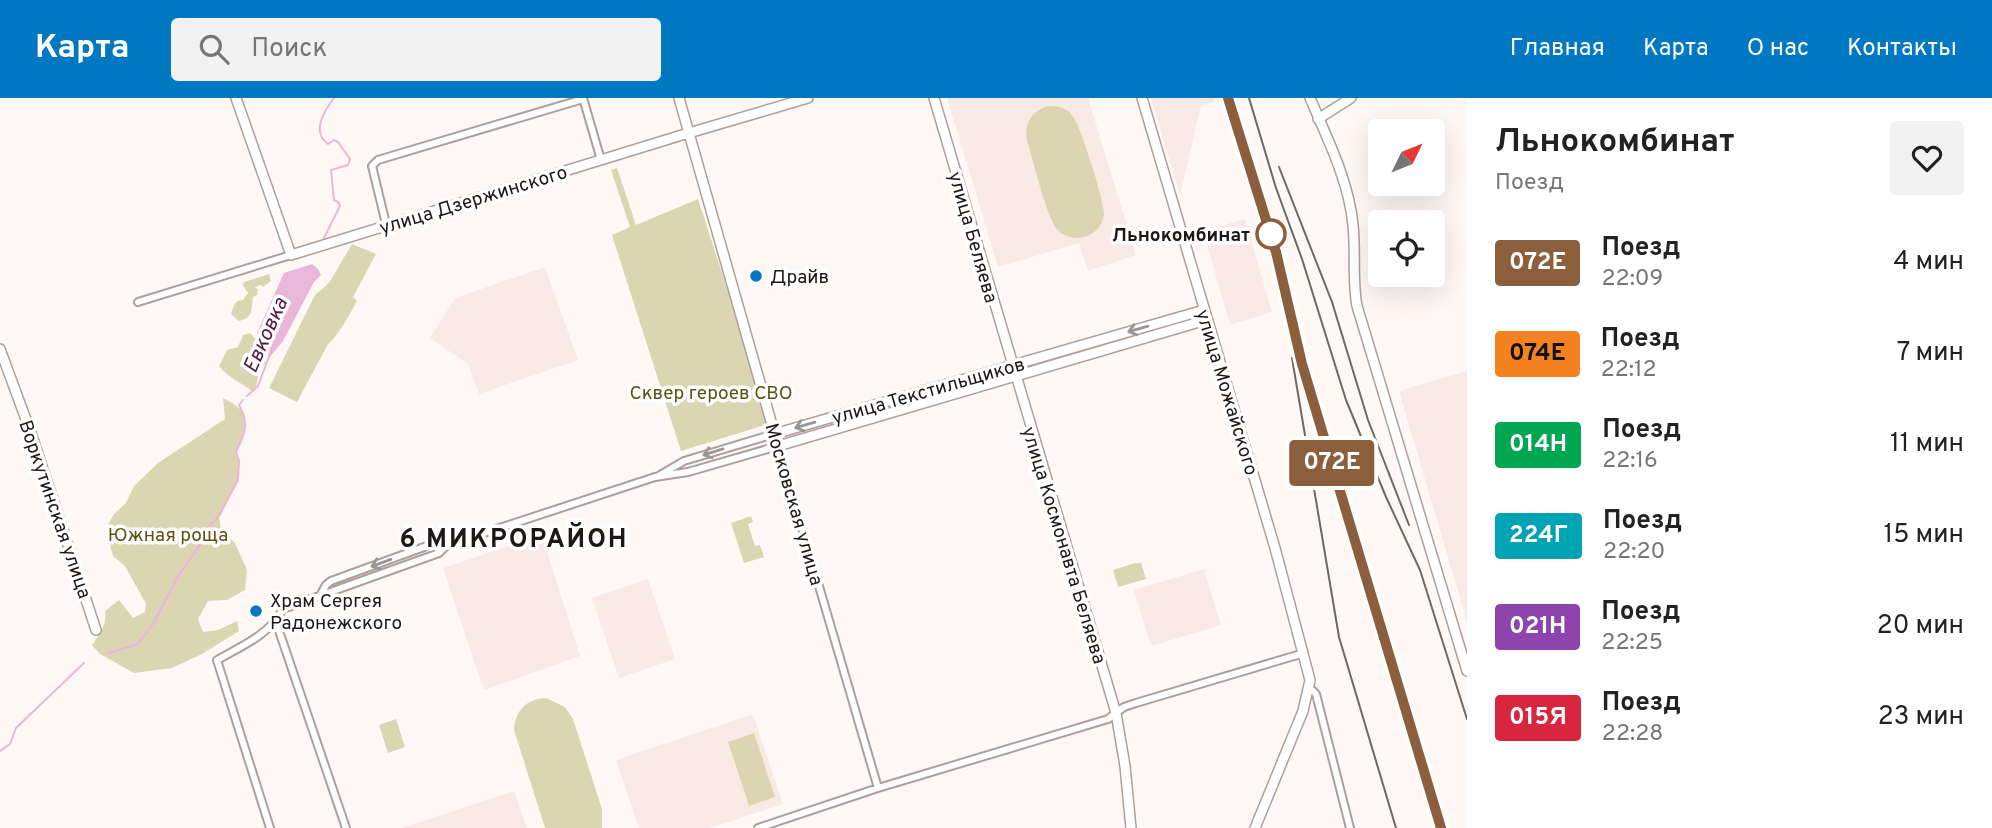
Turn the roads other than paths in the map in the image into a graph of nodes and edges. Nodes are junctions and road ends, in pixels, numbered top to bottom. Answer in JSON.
{"nodes":[{"id":1,"x":236,"y":98,"type":"edge"},
{"id":2,"x":583,"y":98,"type":"edge"},
{"id":3,"x":679,"y":98,"type":"edge"},
{"id":4,"x":808,"y":98,"type":"edge"},
{"id":5,"x":933,"y":98,"type":"edge"},
{"id":6,"x":1142,"y":98,"type":"edge"},
{"id":7,"x":1312,"y":98,"type":"edge"},
{"id":8,"x":1351,"y":98,"type":"edge"},
{"id":9,"x":1322,"y":116,"type":"junction"},
{"id":10,"x":689,"y":132,"type":"junction"},
{"id":11,"x":601,"y":160,"type":"junction"},
{"id":12,"x":386,"y":224,"type":"junction"},
{"id":13,"x":291,"y":255,"type":"junction"},
{"id":14,"x":138,"y":302,"type":"dead end"},
{"id":15,"x":1204,"y":310,"type":"junction"},
{"id":16,"x":1206,"y":320,"type":"junction"},
{"id":17,"x":0,"y":351,"type":"edge"},
{"id":18,"x":1013,"y":372,"type":"junction"},
{"id":19,"x":774,"y":434,"type":"junction"},
{"id":20,"x":778,"y":446,"type":"junction"},
{"id":21,"x":684,"y":461,"type":"junction"},
{"id":22,"x":688,"y":472,"type":"junction"},
{"id":23,"x":655,"y":477,"type":"junction"},
{"id":24,"x":446,"y":545,"type":"junction"},
{"id":25,"x":320,"y":596,"type":"junction"},
{"id":26,"x":276,"y":622,"type":"junction"},
{"id":27,"x":96,"y":630,"type":"dead end"},
{"id":28,"x":1304,"y":653,"type":"junction"},
{"id":29,"x":1467,"y":671,"type":"edge"},
{"id":30,"x":1309,"y":687,"type":"junction"},
{"id":31,"x":1116,"y":713,"type":"junction"},
{"id":32,"x":878,"y":788,"type":"junction"},
{"id":33,"x":270,"y":828,"type":"edge"},
{"id":34,"x":346,"y":828,"type":"edge"},
{"id":35,"x":758,"y":828,"type":"edge"},
{"id":36,"x":1131,"y":828,"type":"edge"},
{"id":37,"x":1255,"y":828,"type":"edge"},
{"id":38,"x":1350,"y":828,"type":"edge"}],
"edges":[{"from":1,"to":13,"type":"street"},
{"from":2,"to":11,"type":"street"},
{"from":2,"to":12,"type":"street"},
{"from":3,"to":10,"type":"street","name":"Московская улица"},
{"from":4,"to":10,"type":"street","name":"улица Дзержинского"},
{"from":5,"to":18,"type":"street","name":"улица Беляева"},
{"from":6,"to":15,"type":"street","name":"улица Можайского"},
{"from":7,"to":9,"type":"street"},
{"from":8,"to":9,"type":"street"},
{"from":9,"to":29,"type":"street"},
{"from":10,"to":11,"type":"street","name":"улица Дзержинского"},
{"from":10,"to":19,"type":"street","name":"Московская улица"},
{"from":11,"to":12,"type":"street","name":"улица Дзержинского"},
{"from":12,"to":13,"type":"street","name":"улица Дзержинского"},
{"from":13,"to":14,"type":"street","name":"улица Дзержинского"},
{"from":15,"to":16,"type":"street","name":"улица Можайского"},
{"from":15,"to":18,"type":"street","name":"улица Текстильщиков","one_way":true},
{"from":16,"to":18,"type":"street","name":"улица Текстильщиков"},
{"from":16,"to":28,"type":"street","name":"улица Можайского"},
{"from":17,"to":27,"type":"street","name":"Воркутинская улица"},
{"from":18,"to":19,"type":"street","name":"улица Текстильщиков","one_way":true},
{"from":18,"to":20,"type":"street","name":"улица Текстильщиков"},
{"from":18,"to":31,"type":"street","name":"улица Космонавта Беляева"},
{"from":19,"to":20,"type":"street","name":"Московская улица"},
{"from":19,"to":21,"type":"street","name":"улица Текстильщиков","one_way":true},
{"from":20,"to":22,"type":"street","name":"улица Текстильщиков"},
{"from":20,"to":32,"type":"street","name":"Московская улица"},
{"from":21,"to":22,"type":"street"},
{"from":21,"to":23,"type":"street","name":"улица Текстильщиков"},
{"from":22,"to":23,"type":"street","name":"улица Текстильщиков"},
{"from":23,"to":24,"type":"street","name":"улица Текстильщиков"},
{"from":24,"to":25,"type":"street","name":"улица Текстильщиков"},
{"from":24,"to":25,"type":"street","name":"улица Текстильщиков","one_way":true},
{"from":25,"to":26,"type":"street","name":"улица Текстильщиков"},
{"from":26,"to":33,"type":"street","name":"улица Текстильщиков"},
{"from":26,"to":34,"type":"street"},
{"from":28,"to":30,"type":"street","name":"улица Можайского"},
{"from":28,"to":31,"type":"street"},
{"from":30,"to":37,"type":"street"},
{"from":30,"to":38,"type":"street"},
{"from":31,"to":32,"type":"street"},
{"from":31,"to":36,"type":"street","name":"улица Космонавта Беляева"},
{"from":32,"to":35,"type":"street"}]}
